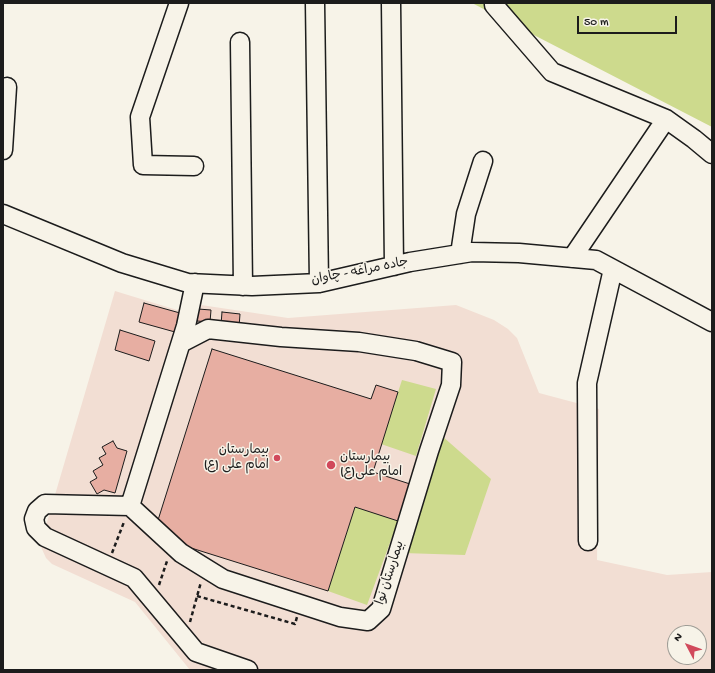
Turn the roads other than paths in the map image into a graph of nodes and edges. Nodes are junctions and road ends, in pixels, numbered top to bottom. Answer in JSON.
{"nodes":[{"id":1,"x":179,"y":3,"type":"edge"},
{"id":2,"x":315,"y":3,"type":"edge"},
{"id":3,"x":390,"y":3,"type":"edge"},
{"id":4,"x":492,"y":4,"type":"edge"},
{"id":5,"x":240,"y":42,"type":"dead end"},
{"id":6,"x":7,"y":87,"type":"dead end"},
{"id":7,"x":666,"y":119,"type":"junction"},
{"id":8,"x":3,"y":150,"type":"edge"},
{"id":9,"x":712,"y":154,"type":"edge"},
{"id":10,"x":483,"y":161,"type":"dead end"},
{"id":11,"x":194,"y":166,"type":"dead end"},
{"id":12,"x":3,"y":214,"type":"edge"},
{"id":13,"x":460,"y":254,"type":"junction"},
{"id":14,"x":572,"y":258,"type":"junction"},
{"id":15,"x":394,"y":266,"type":"junction"},
{"id":16,"x":613,"y":269,"type":"junction"},
{"id":17,"x":195,"y":283,"type":"junction"},
{"id":18,"x":319,"y":283,"type":"junction"},
{"id":19,"x":243,"y":286,"type":"junction"},
{"id":20,"x":712,"y":322,"type":"edge"},
{"id":21,"x":181,"y":342,"type":"junction"},
{"id":22,"x":130,"y":506,"type":"junction"},
{"id":23,"x":588,"y":541,"type":"dead end"},
{"id":24,"x":248,"y":670,"type":"edge"}],
"edges":[{"from":1,"to":11,"type":"street"},
{"from":2,"to":18,"type":"street"},
{"from":3,"to":15,"type":"street"},
{"from":4,"to":7,"type":"street"},
{"from":5,"to":19,"type":"street"},
{"from":6,"to":8,"type":"street"},
{"from":7,"to":9,"type":"street"},
{"from":7,"to":14,"type":"street"},
{"from":10,"to":13,"type":"street"},
{"from":12,"to":17,"type":"street","name":"جاده مراغه - چاوان"},
{"from":13,"to":14,"type":"street","name":"جاده مراغه - چاوان"},
{"from":13,"to":15,"type":"street","name":"جاده مراغه - چاوان"},
{"from":14,"to":16,"type":"street","name":"جاده مراغه - چاوان"},
{"from":15,"to":18,"type":"street","name":"جاده مراغه - چاوان"},
{"from":16,"to":20,"type":"street","name":"جاده مراغه - چاوان"},
{"from":16,"to":23,"type":"street"},
{"from":17,"to":19,"type":"street","name":"جاده مراغه - چاوان"},
{"from":17,"to":21,"type":"street"},
{"from":18,"to":19,"type":"street","name":"جاده مراغه - چاوان"},
{"from":21,"to":22,"type":"street"},
{"from":21,"to":22,"type":"street","name":"بیمارستان نوا"},
{"from":22,"to":24,"type":"street"}]}
